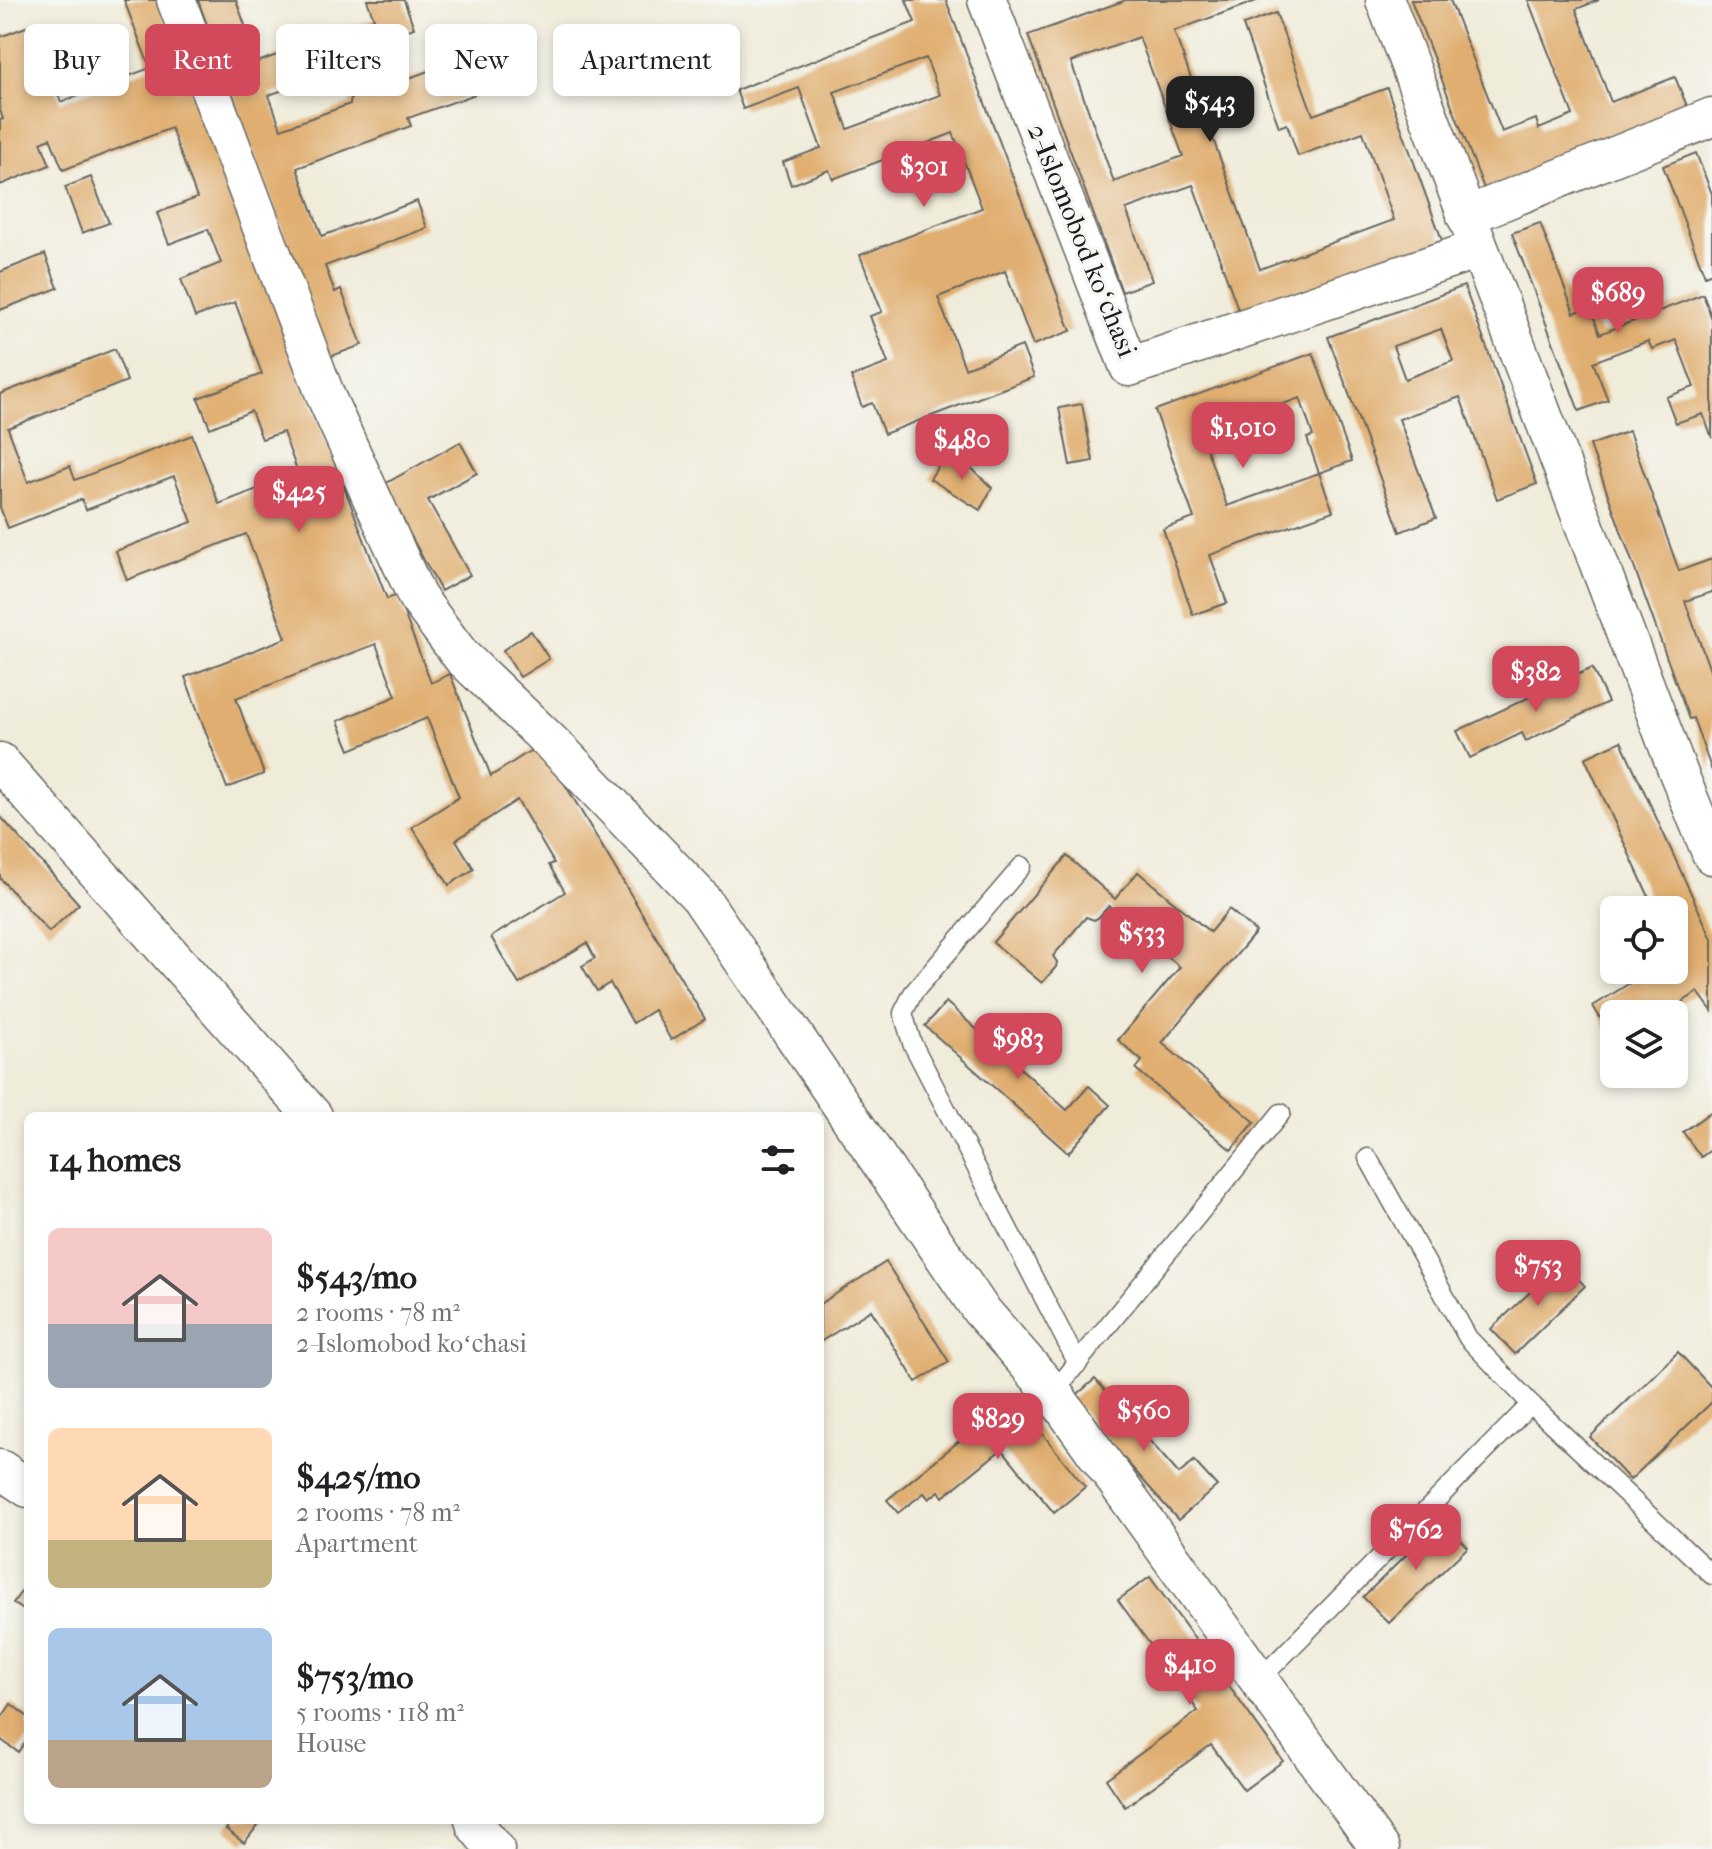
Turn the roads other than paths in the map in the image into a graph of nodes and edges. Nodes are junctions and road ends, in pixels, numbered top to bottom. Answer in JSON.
{"nodes":[{"id":1,"x":176,"y":0,"type":"edge"},
{"id":2,"x":1385,"y":0,"type":"edge"},
{"id":3,"x":991,"y":1,"type":"edge"},
{"id":4,"x":1712,"y":117,"type":"edge"},
{"id":5,"x":1472,"y":233,"type":"junction"},
{"id":6,"x":0,"y":762,"type":"edge"},
{"id":7,"x":1712,"y":855,"type":"edge"},
{"id":8,"x":1022,"y":866,"type":"dead end"},
{"id":9,"x":309,"y":1112,"type":"edge"},
{"id":10,"x":1281,"y":1113,"type":"dead end"},
{"id":11,"x":1368,"y":1158,"type":"dead end"},
{"id":12,"x":1078,"y":1364,"type":"junction"},
{"id":13,"x":1053,"y":1393,"type":"junction"},
{"id":14,"x":1531,"y":1404,"type":"junction"},
{"id":15,"x":0,"y":1469,"type":"edge"},
{"id":16,"x":24,"y":1485,"type":"edge"},
{"id":17,"x":1712,"y":1575,"type":"edge"},
{"id":18,"x":1259,"y":1680,"type":"junction"},
{"id":19,"x":475,"y":1824,"type":"edge"},
{"id":20,"x":495,"y":1849,"type":"edge"},
{"id":21,"x":1380,"y":1849,"type":"edge"}],
"edges":[{"from":1,"to":13,"type":"street"},
{"from":2,"to":5,"type":"street"},
{"from":3,"to":5,"type":"street","name":"2-Islomobod koʻchasi"},
{"from":4,"to":5,"type":"street"},
{"from":5,"to":7,"type":"street"},
{"from":6,"to":9,"type":"street"},
{"from":8,"to":12,"type":"lane"},
{"from":10,"to":12,"type":"lane"},
{"from":11,"to":14,"type":"lane"},
{"from":12,"to":13,"type":"lane"},
{"from":13,"to":18,"type":"street"},
{"from":14,"to":17,"type":"lane"},
{"from":14,"to":18,"type":"lane"},
{"from":15,"to":16,"type":"street"},
{"from":18,"to":21,"type":"street"},
{"from":19,"to":20,"type":"street"}]}
